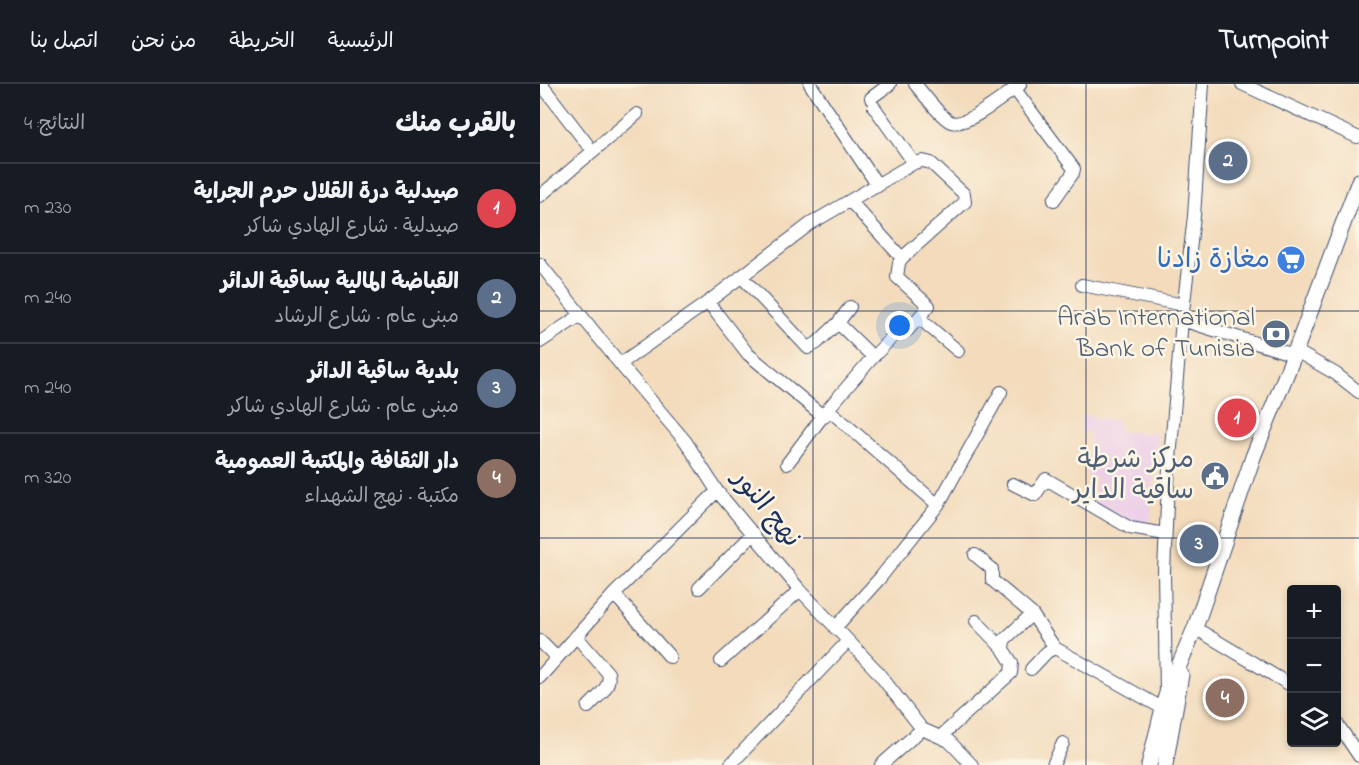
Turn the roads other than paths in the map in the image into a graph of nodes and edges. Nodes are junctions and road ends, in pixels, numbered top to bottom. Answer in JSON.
{"nodes":[{"id":1,"x":541,"y":84,"type":"edge"},
{"id":2,"x":810,"y":84,"type":"edge"},
{"id":3,"x":890,"y":84,"type":"edge"},
{"id":4,"x":915,"y":84,"type":"edge"},
{"id":5,"x":1203,"y":84,"type":"edge"},
{"id":6,"x":1242,"y":84,"type":"edge"},
{"id":7,"x":1017,"y":86,"type":"edge"},
{"id":8,"x":637,"y":114,"type":"dead end"},
{"id":9,"x":1357,"y":137,"type":"dead end"},
{"id":10,"x":587,"y":144,"type":"dead end"},
{"id":11,"x":914,"y":163,"type":"junction"},
{"id":12,"x":1359,"y":182,"type":"edge"},
{"id":13,"x":878,"y":186,"type":"junction"},
{"id":14,"x":540,"y":196,"type":"edge"},
{"id":15,"x":1054,"y":200,"type":"dead end"},
{"id":16,"x":850,"y":201,"type":"junction"},
{"id":17,"x":903,"y":258,"type":"junction"},
{"id":18,"x":540,"y":264,"type":"edge"},
{"id":19,"x":741,"y":276,"type":"junction"},
{"id":20,"x":1083,"y":285,"type":"dead end"},
{"id":21,"x":708,"y":302,"type":"junction"},
{"id":22,"x":1184,"y":305,"type":"junction"},
{"id":23,"x":850,"y":307,"type":"dead end"},
{"id":24,"x":581,"y":315,"type":"junction"},
{"id":25,"x":919,"y":318,"type":"junction"},
{"id":26,"x":1182,"y":320,"type":"junction"},
{"id":27,"x":838,"y":323,"type":"junction"},
{"id":28,"x":540,"y":342,"type":"edge"},
{"id":29,"x":958,"y":351,"type":"dead end"},
{"id":30,"x":1295,"y":353,"type":"junction"},
{"id":31,"x":873,"y":357,"type":"junction"},
{"id":32,"x":620,"y":364,"type":"junction"},
{"id":33,"x":1001,"y":392,"type":"dead end"},
{"id":34,"x":1359,"y":392,"type":"edge"},
{"id":35,"x":826,"y":413,"type":"junction"},
{"id":36,"x":787,"y":464,"type":"dead end"},
{"id":37,"x":1013,"y":484,"type":"dead end"},
{"id":38,"x":717,"y":491,"type":"junction"},
{"id":39,"x":938,"y":505,"type":"junction"},
{"id":40,"x":754,"y":533,"type":"junction"},
{"id":41,"x":1165,"y":534,"type":"junction"},
{"id":42,"x":975,"y":555,"type":"dead end"},
{"id":43,"x":699,"y":588,"type":"dead end"},
{"id":44,"x":800,"y":590,"type":"junction"},
{"id":45,"x":614,"y":594,"type":"junction"},
{"id":46,"x":1032,"y":614,"type":"junction"},
{"id":47,"x":976,"y":621,"type":"dead end"},
{"id":48,"x":835,"y":628,"type":"junction"},
{"id":49,"x":1195,"y":628,"type":"junction"},
{"id":50,"x":576,"y":636,"type":"junction"},
{"id":51,"x":540,"y":641,"type":"edge"},
{"id":52,"x":848,"y":641,"type":"junction"},
{"id":53,"x":1055,"y":648,"type":"junction"},
{"id":54,"x":1003,"y":649,"type":"junction"},
{"id":55,"x":1165,"y":649,"type":"junction"},
{"id":56,"x":670,"y":657,"type":"dead end"},
{"id":57,"x":557,"y":658,"type":"junction"},
{"id":58,"x":721,"y":661,"type":"dead end"},
{"id":59,"x":1031,"y":669,"type":"dead end"},
{"id":60,"x":540,"y":677,"type":"edge"},
{"id":61,"x":1176,"y":682,"type":"junction"},
{"id":62,"x":1287,"y":683,"type":"edge"},
{"id":63,"x":1168,"y":703,"type":"junction"},
{"id":64,"x":588,"y":707,"type":"dead end"},
{"id":65,"x":922,"y":729,"type":"junction"},
{"id":66,"x":1341,"y":729,"type":"edge"},
{"id":67,"x":940,"y":737,"type":"junction"},
{"id":68,"x":1063,"y":743,"type":"dead end"},
{"id":69,"x":1359,"y":756,"type":"edge"},
{"id":70,"x":730,"y":765,"type":"edge"},
{"id":71,"x":881,"y":765,"type":"edge"},
{"id":72,"x":972,"y":765,"type":"edge"},
{"id":73,"x":1053,"y":765,"type":"edge"},
{"id":74,"x":1149,"y":765,"type":"edge"},
{"id":75,"x":1166,"y":765,"type":"edge"}],
"edges":[{"from":1,"to":10,"type":"street"},
{"from":2,"to":13,"type":"street"},
{"from":3,"to":11,"type":"street"},
{"from":4,"to":7,"type":"street"},
{"from":5,"to":22,"type":"street"},
{"from":6,"to":9,"type":"street"},
{"from":7,"to":15,"type":"street"},
{"from":8,"to":14,"type":"street"},
{"from":11,"to":13,"type":"street"},
{"from":11,"to":17,"type":"street"},
{"from":12,"to":30,"type":"main road"},
{"from":13,"to":16,"type":"street"},
{"from":16,"to":17,"type":"street"},
{"from":16,"to":19,"type":"street"},
{"from":17,"to":25,"type":"street"},
{"from":18,"to":24,"type":"street","name":"نهج النور"},
{"from":19,"to":21,"type":"street"},
{"from":19,"to":27,"type":"street"},
{"from":20,"to":22,"type":"street"},
{"from":21,"to":32,"type":"street"},
{"from":21,"to":35,"type":"street"},
{"from":22,"to":26,"type":"street"},
{"from":23,"to":27,"type":"street"},
{"from":24,"to":28,"type":"street"},
{"from":24,"to":32,"type":"street","name":"نهج النور"},
{"from":25,"to":29,"type":"street"},
{"from":25,"to":31,"type":"street"},
{"from":26,"to":30,"type":"street"},
{"from":26,"to":41,"type":"street"},
{"from":27,"to":31,"type":"street"},
{"from":30,"to":34,"type":"street"},
{"from":30,"to":49,"type":"main road"},
{"from":31,"to":35,"type":"street"},
{"from":32,"to":38,"type":"street","name":"نهج النور"},
{"from":33,"to":39,"type":"street"},
{"from":35,"to":36,"type":"street"},
{"from":35,"to":39,"type":"street"},
{"from":37,"to":41,"type":"street"},
{"from":38,"to":40,"type":"street","name":"نهج النور"},
{"from":38,"to":45,"type":"street"},
{"from":39,"to":48,"type":"street"},
{"from":40,"to":43,"type":"street"},
{"from":40,"to":44,"type":"street","name":"نهج النور"},
{"from":41,"to":55,"type":"street"},
{"from":42,"to":46,"type":"street"},
{"from":44,"to":48,"type":"street","name":"نهج النور"},
{"from":44,"to":58,"type":"street"},
{"from":45,"to":50,"type":"street"},
{"from":45,"to":56,"type":"street"},
{"from":46,"to":53,"type":"street"},
{"from":46,"to":54,"type":"street"},
{"from":47,"to":54,"type":"street"},
{"from":48,"to":52,"type":"street","name":"نهج النور"},
{"from":49,"to":61,"type":"main road"},
{"from":49,"to":62,"type":"street"},
{"from":50,"to":57,"type":"street"},
{"from":50,"to":64,"type":"street"},
{"from":51,"to":57,"type":"street"},
{"from":52,"to":65,"type":"street","name":"نهج النور"},
{"from":52,"to":70,"type":"street"},
{"from":53,"to":59,"type":"street"},
{"from":53,"to":63,"type":"street"},
{"from":54,"to":67,"type":"street"},
{"from":55,"to":61,"type":"street"},
{"from":55,"to":63,"type":"street"},
{"from":57,"to":60,"type":"street"},
{"from":61,"to":63,"type":"main road"},
{"from":63,"to":74,"type":"main road"},
{"from":63,"to":75,"type":"main road"},
{"from":65,"to":67,"type":"street","name":"نهج النور"},
{"from":65,"to":71,"type":"street"},
{"from":66,"to":69,"type":"street"},
{"from":67,"to":72,"type":"street","name":"نهج النور"},
{"from":68,"to":73,"type":"street"}]}
